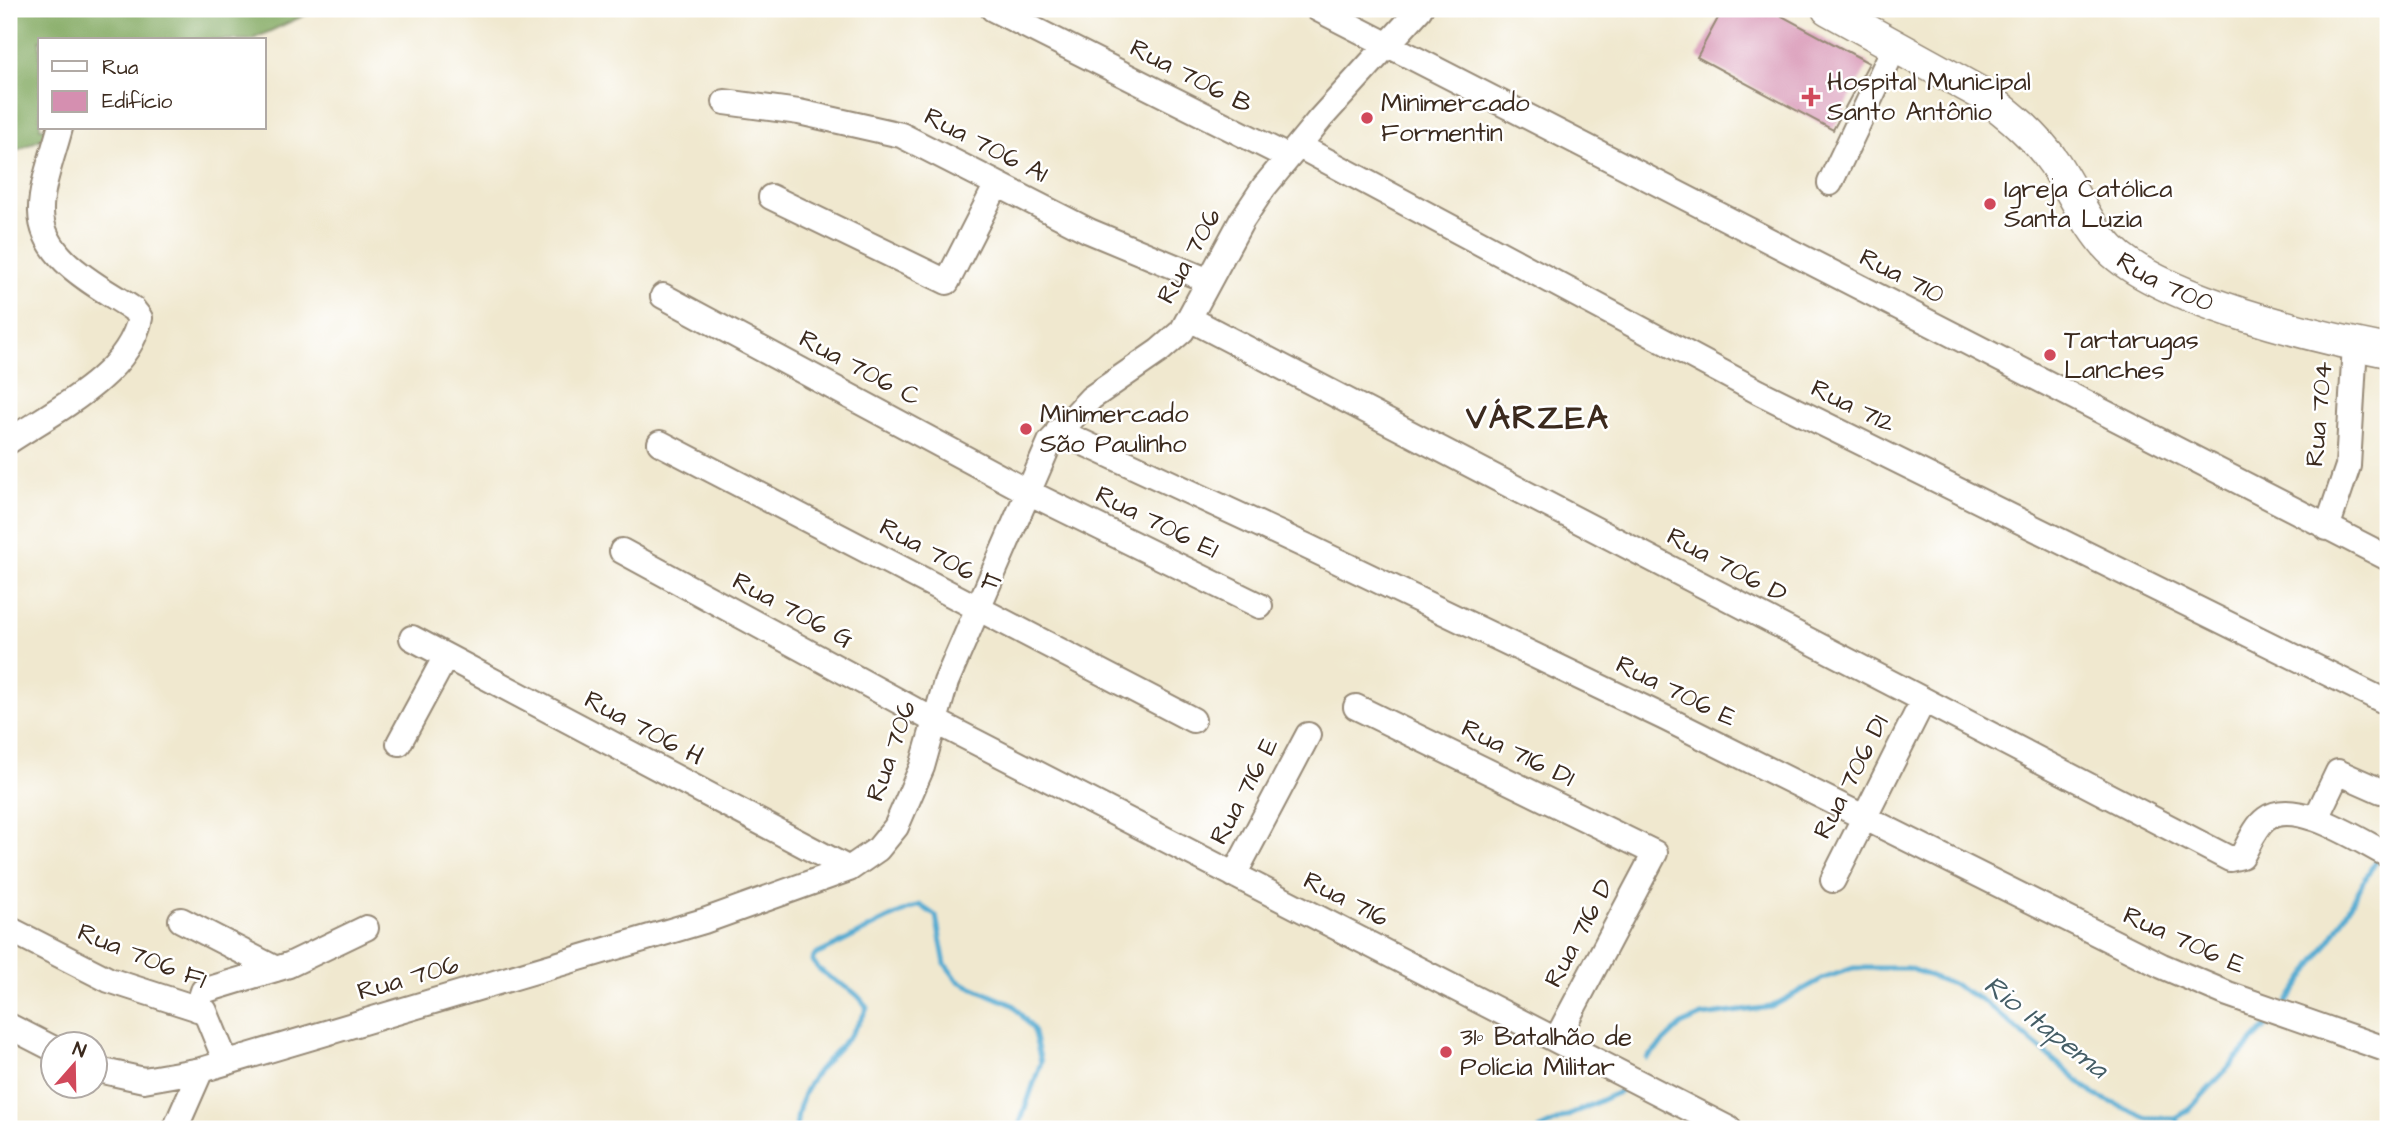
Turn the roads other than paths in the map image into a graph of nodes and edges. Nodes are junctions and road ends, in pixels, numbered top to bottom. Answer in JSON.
{"nodes":[{"id":1,"x":993,"y":9,"type":"edge"},
{"id":2,"x":1318,"y":9,"type":"edge"},
{"id":3,"x":1420,"y":9,"type":"edge"},
{"id":4,"x":1828,"y":9,"type":"edge"},
{"id":5,"x":1388,"y":45,"type":"junction"},
{"id":6,"x":1895,"y":46,"type":"junction"},
{"id":7,"x":725,"y":102,"type":"dead end"},
{"id":8,"x":60,"y":130,"type":"edge"},
{"id":9,"x":1294,"y":151,"type":"junction"},
{"id":10,"x":1830,"y":183,"type":"dead end"},
{"id":11,"x":997,"y":184,"type":"junction"},
{"id":12,"x":771,"y":197,"type":"dead end"},
{"id":13,"x":1209,"y":281,"type":"junction"},
{"id":14,"x":663,"y":296,"type":"dead end"},
{"id":15,"x":1190,"y":319,"type":"junction"},
{"id":16,"x":2356,"y":344,"type":"junction"},
{"id":17,"x":2388,"y":351,"type":"edge"},
{"id":18,"x":1058,"y":431,"type":"junction"},
{"id":19,"x":9,"y":441,"type":"edge"},
{"id":20,"x":660,"y":443,"type":"dead end"},
{"id":21,"x":1028,"y":492,"type":"junction"},
{"id":22,"x":2327,"y":528,"type":"junction"},
{"id":23,"x":622,"y":551,"type":"dead end"},
{"id":24,"x":2388,"y":558,"type":"edge"},
{"id":25,"x":1259,"y":606,"type":"dead end"},
{"id":26,"x":978,"y":609,"type":"junction"},
{"id":27,"x":412,"y":638,"type":"dead end"},
{"id":28,"x":446,"y":656,"type":"junction"},
{"id":29,"x":1923,"y":701,"type":"junction"},
{"id":30,"x":2388,"y":703,"type":"edge"},
{"id":31,"x":1356,"y":707,"type":"dead end"},
{"id":32,"x":1193,"y":720,"type":"dead end"},
{"id":33,"x":935,"y":721,"type":"junction"},
{"id":34,"x":1307,"y":735,"type":"dead end"},
{"id":35,"x":399,"y":743,"type":"dead end"},
{"id":36,"x":2381,"y":791,"type":"dead end"},
{"id":37,"x":1864,"y":817,"type":"junction"},
{"id":38,"x":2316,"y":818,"type":"junction"},
{"id":39,"x":2382,"y":852,"type":"edge"},
{"id":40,"x":1655,"y":853,"type":"joint"},
{"id":41,"x":849,"y":869,"type":"junction"},
{"id":42,"x":1234,"y":874,"type":"junction"},
{"id":43,"x":1833,"y":880,"type":"dead end"},
{"id":44,"x":181,"y":920,"type":"dead end"},
{"id":45,"x":366,"y":928,"type":"dead end"},
{"id":46,"x":9,"y":929,"type":"edge"},
{"id":47,"x":276,"y":969,"type":"junction"},
{"id":48,"x":197,"y":1009,"type":"junction"},
{"id":49,"x":9,"y":1026,"type":"edge"},
{"id":50,"x":1556,"y":1040,"type":"junction"},
{"id":51,"x":38,"y":1041,"type":"edge"},
{"id":52,"x":2388,"y":1050,"type":"edge"},
{"id":53,"x":226,"y":1062,"type":"junction"},
{"id":54,"x":201,"y":1070,"type":"junction"},
{"id":55,"x":108,"y":1072,"type":"edge"},
{"id":56,"x":1716,"y":1126,"type":"edge"},
{"id":57,"x":175,"y":1129,"type":"edge"}],
"edges":[{"from":1,"to":9,"type":"street","name":"Rua 706 B"},
{"from":2,"to":5,"type":"street","name":"Rua 710"},
{"from":3,"to":5,"type":"street","name":"Rua 706"},
{"from":4,"to":6,"type":"main road","name":"Rua 700"},
{"from":5,"to":9,"type":"street","name":"Rua 706"},
{"from":5,"to":22,"type":"street","name":"Rua 710"},
{"from":6,"to":10,"type":"street"},
{"from":6,"to":16,"type":"main road","name":"Rua 700"},
{"from":7,"to":11,"type":"street","name":"Rua 706 A1"},
{"from":8,"to":19,"type":"street"},
{"from":9,"to":13,"type":"street","name":"Rua 706"},
{"from":9,"to":30,"type":"street","name":"Rua 712"},
{"from":11,"to":12,"type":"street"},
{"from":11,"to":13,"type":"street","name":"Rua 706 A1"},
{"from":13,"to":15,"type":"street","name":"Rua 706"},
{"from":14,"to":21,"type":"street","name":"Rua 706 C"},
{"from":15,"to":18,"type":"street","name":"Rua 706"},
{"from":15,"to":29,"type":"street","name":"Rua 706 D"},
{"from":16,"to":17,"type":"main road","name":"Rua 700"},
{"from":16,"to":22,"type":"street","name":"Rua 704"},
{"from":18,"to":21,"type":"street","name":"Rua 706"},
{"from":18,"to":37,"type":"street","name":"Rua 706 E"},
{"from":20,"to":26,"type":"street","name":"Rua 706 F"},
{"from":21,"to":25,"type":"street","name":"Rua 706 E1"},
{"from":21,"to":26,"type":"street","name":"Rua 706"},
{"from":22,"to":24,"type":"street","name":"Rua 710"},
{"from":23,"to":33,"type":"street","name":"Rua 706 G"},
{"from":26,"to":32,"type":"street","name":"Rua 706 F"},
{"from":26,"to":33,"type":"street","name":"Rua 706"},
{"from":27,"to":28,"type":"street","name":"Rua 706 H"},
{"from":28,"to":35,"type":"street"},
{"from":28,"to":41,"type":"street","name":"Rua 706 H"},
{"from":29,"to":37,"type":"street","name":"Rua 706 D1"},
{"from":29,"to":38,"type":"street","name":"Rua 706 D"},
{"from":31,"to":40,"type":"street","name":"Rua 716 D1"},
{"from":33,"to":41,"type":"street","name":"Rua 706"},
{"from":33,"to":42,"type":"street","name":"Rua 716"},
{"from":34,"to":42,"type":"street","name":"Rua 716 E"},
{"from":36,"to":38,"type":"street"},
{"from":37,"to":43,"type":"street","name":"Rua 706 D1"},
{"from":37,"to":52,"type":"street","name":"Rua 706 E"},
{"from":38,"to":39,"type":"street"},
{"from":40,"to":50,"type":"street","name":"Rua 716 D"},
{"from":41,"to":53,"type":"street","name":"Rua 706"},
{"from":42,"to":50,"type":"street","name":"Rua 716"},
{"from":44,"to":47,"type":"street"},
{"from":45,"to":47,"type":"street"},
{"from":46,"to":48,"type":"street","name":"Rua 706 F1"},
{"from":47,"to":48,"type":"street"},
{"from":48,"to":53,"type":"street","name":"Rua 706 F1"},
{"from":49,"to":51,"type":"street"},
{"from":50,"to":56,"type":"street","name":"Rua 716"},
{"from":53,"to":54,"type":"street","name":"Rua 706"},
{"from":54,"to":55,"type":"street","name":"Rua 706"},
{"from":54,"to":57,"type":"street"}]}
